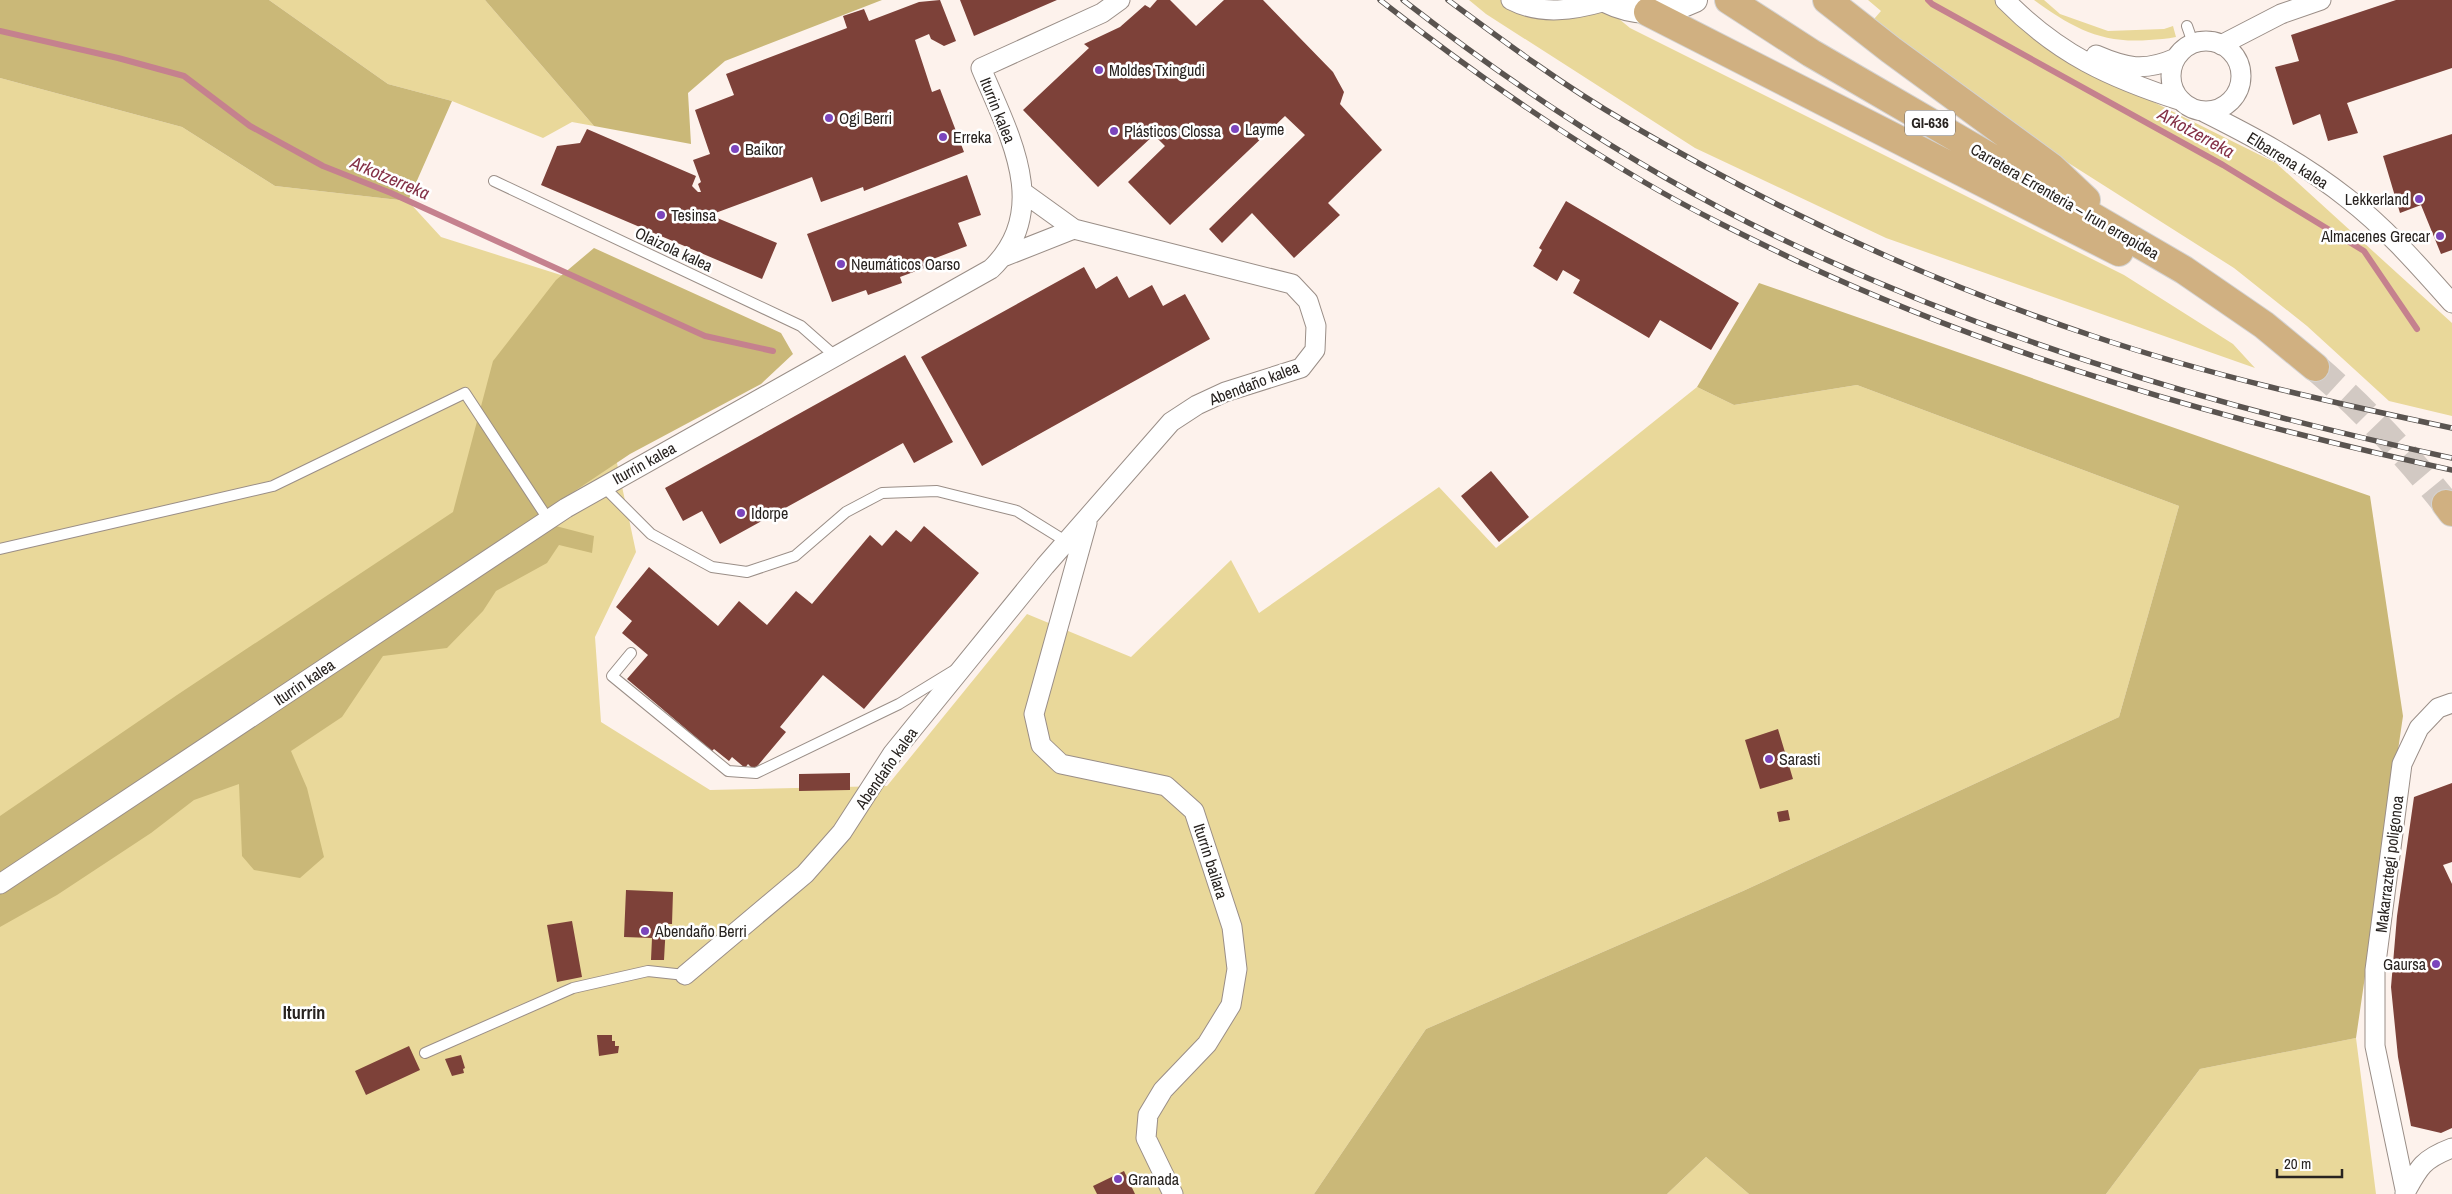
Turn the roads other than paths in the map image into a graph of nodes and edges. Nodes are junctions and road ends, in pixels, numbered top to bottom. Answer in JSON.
{"nodes":[{"id":1,"x":1120,"y":0,"type":"edge"},
{"id":2,"x":1543,"y":0,"type":"edge"},
{"id":3,"x":1606,"y":0,"type":"edge"},
{"id":4,"x":1694,"y":0,"type":"edge"},
{"id":5,"x":1828,"y":0,"type":"edge"},
{"id":6,"x":2005,"y":0,"type":"edge"},
{"id":7,"x":2022,"y":0,"type":"edge"},
{"id":8,"x":2321,"y":0,"type":"edge"},
{"id":9,"x":1517,"y":2,"type":"edge"},
{"id":10,"x":1733,"y":3,"type":"edge"},
{"id":11,"x":1648,"y":12,"type":"junction"},
{"id":12,"x":2221,"y":45,"type":"junction"},
{"id":13,"x":2176,"y":58,"type":"junction"},
{"id":14,"x":2182,"y":101,"type":"junction"},
{"id":15,"x":2202,"y":111,"type":"junction"},
{"id":16,"x":494,"y":181,"type":"dead end"},
{"id":17,"x":1024,"y":193,"type":"junction"},
{"id":18,"x":1074,"y":229,"type":"junction"},
{"id":19,"x":2126,"y":236,"type":"junction"},
{"id":20,"x":1003,"y":257,"type":"junction"},
{"id":21,"x":2207,"y":285,"type":"junction"},
{"id":22,"x":2452,"y":303,"type":"edge"},
{"id":23,"x":835,"y":356,"type":"junction"},
{"id":24,"x":2315,"y":367,"type":"tunnel mouth"},
{"id":25,"x":603,"y":486,"type":"junction"},
{"id":26,"x":1089,"y":516,"type":"junction"},
{"id":27,"x":548,"y":519,"type":"junction"},
{"id":28,"x":1067,"y":542,"type":"junction"},
{"id":29,"x":0,"y":549,"type":"edge"},
{"id":30,"x":631,"y":653,"type":"dead end"},
{"id":31,"x":966,"y":663,"type":"junction"},
{"id":32,"x":2452,"y":703,"type":"edge"},
{"id":33,"x":0,"y":884,"type":"edge"},
{"id":34,"x":685,"y":975,"type":"joint"},
{"id":35,"x":425,"y":1053,"type":"dead end"},
{"id":36,"x":2452,"y":1148,"type":"edge"},
{"id":37,"x":1174,"y":1194,"type":"edge"},
{"id":38,"x":2406,"y":1194,"type":"edge"}],
"edges":[{"from":1,"to":17,"type":"street","name":"Iturrin kalea"},
{"from":2,"to":9,"type":"street"},
{"from":3,"to":9,"type":"street"},
{"from":3,"to":11,"type":"street"},
{"from":4,"to":11,"type":"street"},
{"from":5,"to":19,"type":"main road"},
{"from":6,"to":14,"type":"street","name":"Elbarrena kalea"},
{"from":7,"to":13,"type":"street"},
{"from":8,"to":12,"type":"street"},
{"from":10,"to":19,"type":"main road","name":"Carretera Errenteria – Irun errepidea","number":"GI-636"},
{"from":11,"to":21,"type":"main road"},
{"from":12,"to":13,"type":"street"},
{"from":12,"to":15,"type":"street"},
{"from":13,"to":14,"type":"street"},
{"from":14,"to":15,"type":"street","name":"Elbarrena kalea"},
{"from":15,"to":22,"type":"street","name":"Elbarrena kalea"},
{"from":16,"to":23,"type":"lane","name":"Olaizola kalea"},
{"from":17,"to":18,"type":"street"},
{"from":17,"to":20,"type":"street","name":"Iturrin kalea"},
{"from":18,"to":20,"type":"street"},
{"from":18,"to":26,"type":"street","name":"Abendaño kalea"},
{"from":19,"to":21,"type":"main road","name":"Carretera Errenteria – Irun errepidea","number":"GI-636"},
{"from":20,"to":23,"type":"street","name":"Iturrin kalea"},
{"from":21,"to":24,"type":"main road","name":"Carretera Errenteria – Irun errepidea","number":"GI-636"},
{"from":23,"to":25,"type":"street","name":"Iturrin kalea"},
{"from":25,"to":27,"type":"street","name":"Iturrin kalea"},
{"from":25,"to":28,"type":"lane"},
{"from":26,"to":28,"type":"street","name":"Abendaño kalea"},
{"from":26,"to":37,"type":"street","name":"Iturrin bailara"},
{"from":27,"to":29,"type":"lane"},
{"from":27,"to":33,"type":"street","name":"Iturrin kalea"},
{"from":28,"to":31,"type":"street","name":"Abendaño kalea"},
{"from":30,"to":31,"type":"lane"},
{"from":31,"to":34,"type":"street","name":"Abendaño kalea"},
{"from":32,"to":38,"type":"street","name":"Makarraztegi poligonoa"},
{"from":34,"to":35,"type":"lane"},
{"from":36,"to":38,"type":"street","name":"Makarraztegi poligonoa"}]}
